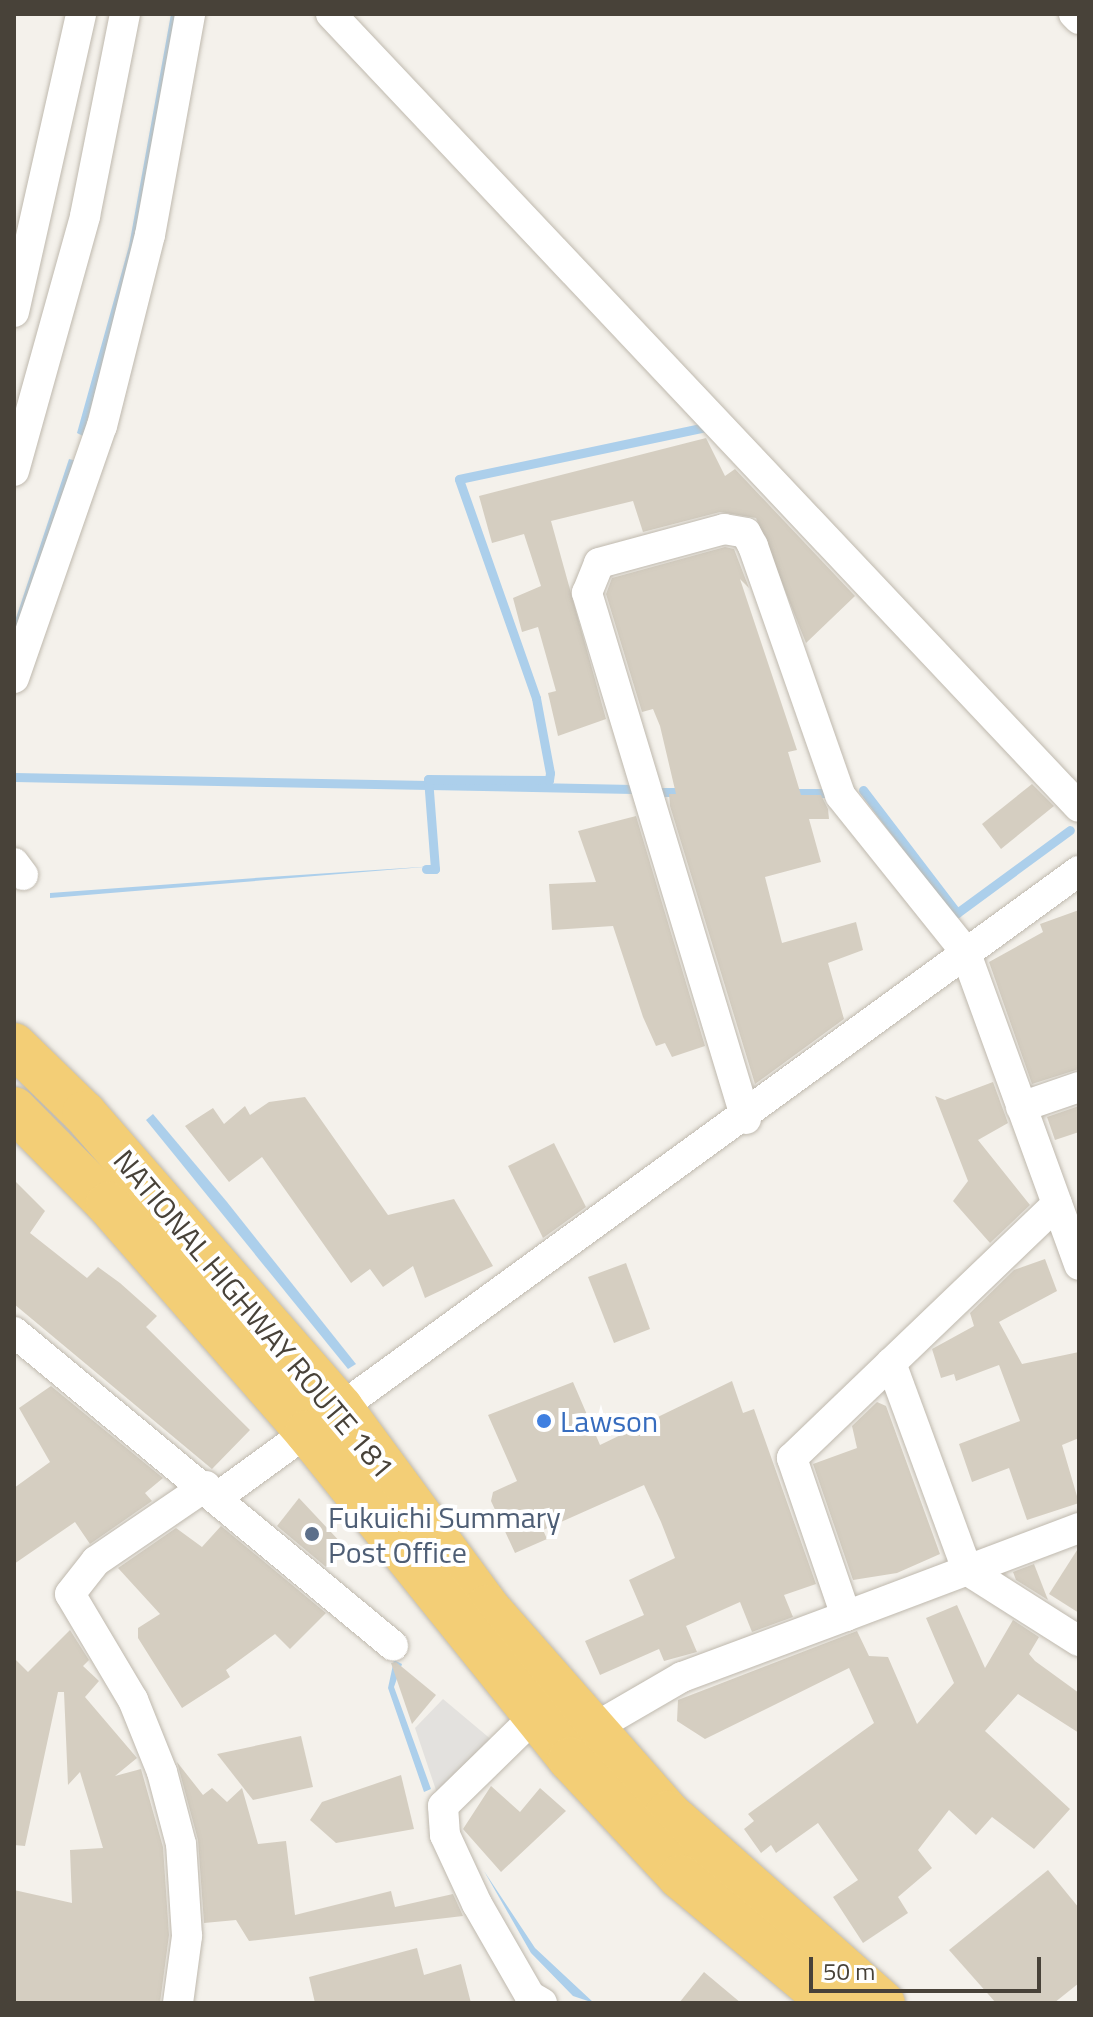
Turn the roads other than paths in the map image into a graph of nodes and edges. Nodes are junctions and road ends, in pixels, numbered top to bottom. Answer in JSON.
{"nodes":[{"id":1,"x":81,"y":14,"type":"edge"},
{"id":2,"x":125,"y":14,"type":"edge"},
{"id":3,"x":190,"y":14,"type":"edge"},
{"id":4,"x":331,"y":14,"type":"edge"},
{"id":5,"x":1074,"y":14,"type":"edge"},
{"id":6,"x":1079,"y":19,"type":"edge"},
{"id":7,"x":14,"y":312,"type":"edge"},
{"id":8,"x":14,"y":471,"type":"edge"},
{"id":9,"x":14,"y":678,"type":"edge"},
{"id":10,"x":1079,"y":807,"type":"edge"},
{"id":11,"x":1079,"y":871,"type":"edge"},
{"id":12,"x":965,"y":951,"type":"junction"},
{"id":13,"x":14,"y":1045,"type":"edge"},
{"id":14,"x":1079,"y":1087,"type":"edge"},
{"id":15,"x":1021,"y":1107,"type":"junction"},
{"id":16,"x":14,"y":1109,"type":"edge"},
{"id":17,"x":746,"y":1119,"type":"junction"},
{"id":18,"x":1057,"y":1204,"type":"junction"},
{"id":19,"x":1079,"y":1265,"type":"edge"},
{"id":20,"x":14,"y":1332,"type":"edge"},
{"id":21,"x":891,"y":1363,"type":"junction"},
{"id":22,"x":324,"y":1420,"type":"junction"},
{"id":23,"x":212,"y":1491,"type":"junction"},
{"id":24,"x":1079,"y":1528,"type":"edge"},
{"id":25,"x":967,"y":1570,"type":"junction"},
{"id":26,"x":846,"y":1616,"type":"junction"},
{"id":27,"x":1079,"y":1641,"type":"edge"},
{"id":28,"x":393,"y":1645,"type":"dead end"},
{"id":29,"x":542,"y":1721,"type":"junction"},
{"id":30,"x":594,"y":1728,"type":"junction"},
{"id":31,"x":178,"y":2003,"type":"edge"},
{"id":32,"x":542,"y":2003,"type":"edge"},
{"id":33,"x":831,"y":2003,"type":"edge"},
{"id":34,"x":883,"y":2003,"type":"edge"}],
"edges":[{"from":1,"to":7,"type":"street"},
{"from":2,"to":8,"type":"street"},
{"from":3,"to":9,"type":"street"},
{"from":4,"to":10,"type":"street"},
{"from":5,"to":6,"type":"street"},
{"from":11,"to":12,"type":"street"},
{"from":12,"to":15,"type":"street"},
{"from":12,"to":17,"type":"street"},
{"from":12,"to":17,"type":"street"},
{"from":13,"to":22,"type":"highway","name":"NATIONAL HIGHWAY ROUTE 181"},
{"from":14,"to":15,"type":"street"},
{"from":15,"to":18,"type":"street"},
{"from":16,"to":22,"type":"highway","name":"NATIONAL HIGHWAY ROUTE 181"},
{"from":17,"to":22,"type":"street"},
{"from":18,"to":19,"type":"street"},
{"from":18,"to":21,"type":"street"},
{"from":20,"to":23,"type":"street"},
{"from":21,"to":25,"type":"street"},
{"from":21,"to":26,"type":"street"},
{"from":22,"to":23,"type":"street"},
{"from":22,"to":29,"type":"highway","name":"NATIONAL HIGHWAY ROUTE 181"},
{"from":22,"to":30,"type":"highway","name":"NATIONAL HIGHWAY ROUTE 181"},
{"from":23,"to":28,"type":"street"},
{"from":23,"to":31,"type":"street"},
{"from":24,"to":25,"type":"street"},
{"from":25,"to":26,"type":"street"},
{"from":25,"to":27,"type":"street"},
{"from":26,"to":30,"type":"street"},
{"from":29,"to":30,"type":"street"},
{"from":29,"to":32,"type":"street"},
{"from":29,"to":33,"type":"highway","name":"NATIONAL HIGHWAY ROUTE 181"},
{"from":30,"to":34,"type":"highway","name":"NATIONAL HIGHWAY ROUTE 181"}]}
